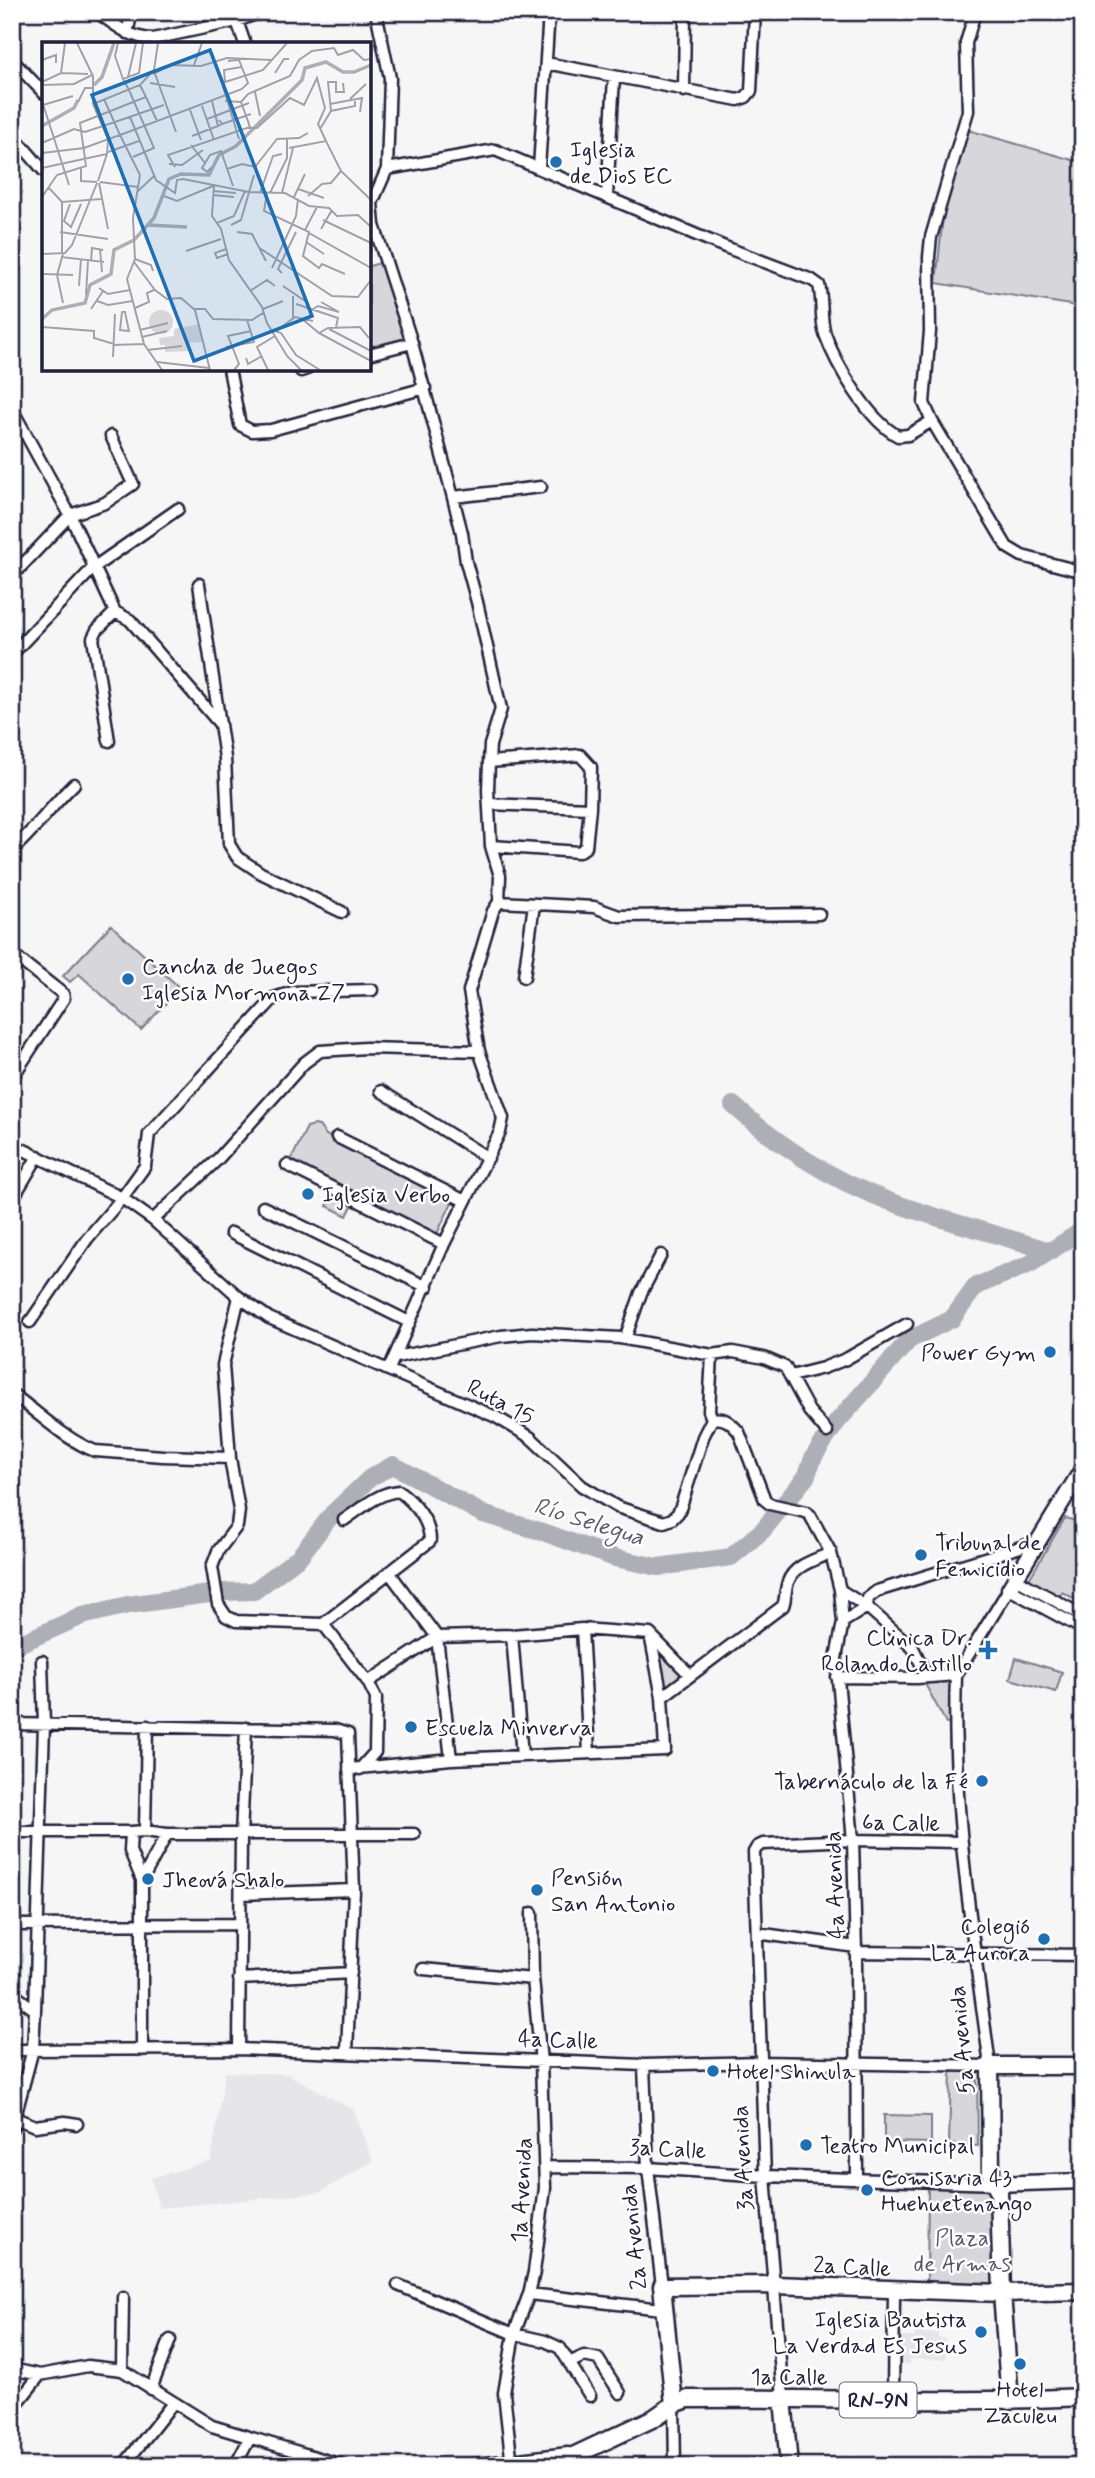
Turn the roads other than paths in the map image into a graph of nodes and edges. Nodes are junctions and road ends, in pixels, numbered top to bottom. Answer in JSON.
{"nodes":[{"id":1,"x":97,"y":12,"type":"edge"},
{"id":2,"x":132,"y":12,"type":"edge"},
{"id":3,"x":261,"y":12,"type":"edge"},
{"id":4,"x":376,"y":12,"type":"edge"},
{"id":5,"x":549,"y":12,"type":"edge"},
{"id":6,"x":685,"y":12,"type":"edge"},
{"id":7,"x":755,"y":12,"type":"edge"},
{"id":8,"x":975,"y":12,"type":"edge"},
{"id":9,"x":237,"y":21,"type":"junction"},
{"id":10,"x":127,"y":33,"type":"junction"},
{"id":11,"x":161,"y":40,"type":"edge"},
{"id":12,"x":141,"y":41,"type":"edge"},
{"id":13,"x":244,"y":42,"type":"edge"},
{"id":14,"x":12,"y":60,"type":"edge"},
{"id":15,"x":546,"y":63,"type":"junction"},
{"id":16,"x":614,"y":78,"type":"junction"},
{"id":17,"x":42,"y":91,"type":"edge"},
{"id":18,"x":684,"y":91,"type":"junction"},
{"id":19,"x":12,"y":135,"type":"edge"},
{"id":20,"x":539,"y":168,"type":"junction"},
{"id":21,"x":42,"y":169,"type":"edge"},
{"id":22,"x":387,"y":169,"type":"junction"},
{"id":23,"x":607,"y":197,"type":"junction"},
{"id":24,"x":371,"y":202,"type":"edge"},
{"id":25,"x":412,"y":344,"type":"junction"},
{"id":26,"x":371,"y":354,"type":"edge"},
{"id":27,"x":229,"y":371,"type":"edge"},
{"id":28,"x":425,"y":388,"type":"junction"},
{"id":29,"x":12,"y":409,"type":"edge"},
{"id":30,"x":932,"y":421,"type":"junction"},
{"id":31,"x":111,"y":436,"type":"dead end"},
{"id":32,"x":541,"y":487,"type":"dead end"},
{"id":33,"x":453,"y":497,"type":"junction"},
{"id":34,"x":178,"y":509,"type":"dead end"},
{"id":35,"x":70,"y":515,"type":"junction"},
{"id":36,"x":93,"y":568,"type":"junction"},
{"id":37,"x":1083,"y":572,"type":"edge"},
{"id":38,"x":12,"y":576,"type":"edge"},
{"id":39,"x":199,"y":584,"type":"dead end"},
{"id":40,"x":115,"y":612,"type":"junction"},
{"id":41,"x":12,"y":654,"type":"edge"},
{"id":42,"x":220,"y":724,"type":"junction"},
{"id":43,"x":109,"y":741,"type":"dead end"},
{"id":44,"x":489,"y":762,"type":"junction"},
{"id":45,"x":74,"y":784,"type":"dead end"},
{"id":46,"x":489,"y":804,"type":"junction"},
{"id":47,"x":590,"y":808,"type":"junction"},
{"id":48,"x":491,"y":846,"type":"junction"},
{"id":49,"x":12,"y":850,"type":"edge"},
{"id":50,"x":499,"y":902,"type":"junction"},
{"id":51,"x":534,"y":904,"type":"junction"},
{"id":52,"x":342,"y":912,"type":"dead end"},
{"id":53,"x":819,"y":914,"type":"dead end"},
{"id":54,"x":12,"y":954,"type":"edge"},
{"id":55,"x":524,"y":977,"type":"dead end"},
{"id":56,"x":372,"y":990,"type":"dead end"},
{"id":57,"x":479,"y":1051,"type":"junction"},
{"id":58,"x":12,"y":1078,"type":"edge"},
{"id":59,"x":381,"y":1091,"type":"dead end"},
{"id":60,"x":337,"y":1137,"type":"dead end"},
{"id":61,"x":12,"y":1144,"type":"edge"},
{"id":62,"x":38,"y":1156,"type":"junction"},
{"id":63,"x":488,"y":1158,"type":"junction"},
{"id":64,"x":287,"y":1165,"type":"dead end"},
{"id":65,"x":122,"y":1198,"type":"junction"},
{"id":66,"x":12,"y":1200,"type":"edge"},
{"id":67,"x":465,"y":1201,"type":"junction"},
{"id":68,"x":263,"y":1207,"type":"dead end"},
{"id":69,"x":153,"y":1220,"type":"junction"},
{"id":70,"x":231,"y":1233,"type":"dead end"},
{"id":71,"x":444,"y":1244,"type":"junction"},
{"id":72,"x":661,"y":1255,"type":"dead end"},
{"id":73,"x":427,"y":1287,"type":"junction"},
{"id":74,"x":239,"y":1297,"type":"junction"},
{"id":75,"x":30,"y":1322,"type":"dead end"},
{"id":76,"x":409,"y":1322,"type":"junction"},
{"id":77,"x":907,"y":1324,"type":"dead end"},
{"id":78,"x":625,"y":1339,"type":"junction"},
{"id":79,"x":712,"y":1355,"type":"junction"},
{"id":80,"x":396,"y":1357,"type":"junction"},
{"id":81,"x":389,"y":1369,"type":"junction"},
{"id":82,"x":791,"y":1376,"type":"junction"},
{"id":83,"x":12,"y":1394,"type":"edge"},
{"id":84,"x":712,"y":1419,"type":"junction"},
{"id":85,"x":827,"y":1432,"type":"dead end"},
{"id":86,"x":230,"y":1458,"type":"junction"},
{"id":87,"x":1083,"y":1468,"type":"edge"},
{"id":88,"x":344,"y":1520,"type":"dead end"},
{"id":89,"x":1040,"y":1541,"type":"junction"},
{"id":90,"x":831,"y":1553,"type":"junction"},
{"id":91,"x":389,"y":1572,"type":"junction"},
{"id":92,"x":1012,"y":1584,"type":"junction"},
{"id":93,"x":840,"y":1590,"type":"junction"},
{"id":94,"x":867,"y":1607,"type":"junction"},
{"id":95,"x":1083,"y":1616,"type":"edge"},
{"id":96,"x":843,"y":1622,"type":"junction"},
{"id":97,"x":323,"y":1624,"type":"junction"},
{"id":98,"x":582,"y":1629,"type":"junction"},
{"id":99,"x":1083,"y":1629,"type":"edge"},
{"id":100,"x":650,"y":1634,"type":"junction"},
{"id":101,"x":512,"y":1635,"type":"junction"},
{"id":102,"x":437,"y":1637,"type":"junction"},
{"id":103,"x":42,"y":1661,"type":"dead end"},
{"id":104,"x":689,"y":1674,"type":"junction"},
{"id":105,"x":956,"y":1675,"type":"junction"},
{"id":106,"x":927,"y":1676,"type":"junction"},
{"id":107,"x":837,"y":1677,"type":"junction"},
{"id":108,"x":368,"y":1682,"type":"junction"},
{"id":109,"x":662,"y":1697,"type":"junction"},
{"id":110,"x":12,"y":1724,"type":"edge"},
{"id":111,"x":44,"y":1724,"type":"junction"},
{"id":112,"x":147,"y":1726,"type":"junction"},
{"id":113,"x":246,"y":1728,"type":"junction"},
{"id":114,"x":589,"y":1753,"type":"junction"},
{"id":115,"x":522,"y":1756,"type":"junction"},
{"id":116,"x":451,"y":1759,"type":"junction"},
{"id":117,"x":355,"y":1769,"type":"junction"},
{"id":118,"x":145,"y":1831,"type":"junction"},
{"id":119,"x":12,"y":1832,"type":"edge"},
{"id":120,"x":41,"y":1832,"type":"junction"},
{"id":121,"x":131,"y":1832,"type":"junction"},
{"id":122,"x":414,"y":1833,"type":"dead end"},
{"id":123,"x":167,"y":1834,"type":"junction"},
{"id":124,"x":351,"y":1834,"type":"junction"},
{"id":125,"x":241,"y":1836,"type":"junction"},
{"id":126,"x":853,"y":1840,"type":"junction"},
{"id":127,"x":961,"y":1842,"type":"junction"},
{"id":128,"x":757,"y":1847,"type":"joint"},
{"id":129,"x":142,"y":1880,"type":"junction"},
{"id":130,"x":355,"y":1890,"type":"junction"},
{"id":131,"x":241,"y":1894,"type":"junction"},
{"id":132,"x":532,"y":1913,"type":"dead end"},
{"id":133,"x":239,"y":1924,"type":"junction"},
{"id":134,"x":12,"y":1925,"type":"edge"},
{"id":135,"x":143,"y":1925,"type":"junction"},
{"id":136,"x":40,"y":1926,"type":"junction"},
{"id":137,"x":757,"y":1933,"type":"junction"},
{"id":138,"x":856,"y":1950,"type":"junction"},
{"id":139,"x":976,"y":1953,"type":"junction"},
{"id":140,"x":1083,"y":1955,"type":"edge"},
{"id":141,"x":423,"y":1969,"type":"dead end"},
{"id":142,"x":351,"y":1973,"type":"junction"},
{"id":143,"x":239,"y":1979,"type":"junction"},
{"id":144,"x":533,"y":1979,"type":"junction"},
{"id":145,"x":12,"y":1993,"type":"edge"},
{"id":146,"x":35,"y":2010,"type":"junction"},
{"id":147,"x":33,"y":2049,"type":"junction"},
{"id":148,"x":239,"y":2049,"type":"junction"},
{"id":149,"x":12,"y":2050,"type":"edge"},
{"id":150,"x":142,"y":2050,"type":"junction"},
{"id":151,"x":347,"y":2052,"type":"junction"},
{"id":152,"x":541,"y":2062,"type":"junction"},
{"id":153,"x":760,"y":2062,"type":"junction"},
{"id":154,"x":857,"y":2063,"type":"junction"},
{"id":155,"x":644,"y":2065,"type":"junction"},
{"id":156,"x":990,"y":2066,"type":"junction"},
{"id":157,"x":1083,"y":2066,"type":"edge"},
{"id":158,"x":13,"y":2123,"type":"edge"},
{"id":159,"x":76,"y":2124,"type":"dead end"},
{"id":160,"x":545,"y":2167,"type":"junction"},
{"id":161,"x":648,"y":2168,"type":"junction"},
{"id":162,"x":765,"y":2176,"type":"junction"},
{"id":163,"x":857,"y":2180,"type":"junction"},
{"id":164,"x":1083,"y":2181,"type":"edge"},
{"id":165,"x":996,"y":2184,"type":"junction"},
{"id":166,"x":774,"y":2285,"type":"junction"},
{"id":167,"x":398,"y":2286,"type":"dead end"},
{"id":168,"x":662,"y":2286,"type":"junction"},
{"id":169,"x":894,"y":2291,"type":"junction"},
{"id":170,"x":1083,"y":2291,"type":"edge"},
{"id":171,"x":528,"y":2294,"type":"junction"},
{"id":172,"x":1002,"y":2294,"type":"junction"},
{"id":173,"x":123,"y":2297,"type":"dead end"},
{"id":174,"x":662,"y":2309,"type":"junction"},
{"id":175,"x":514,"y":2334,"type":"junction"},
{"id":176,"x":170,"y":2340,"type":"dead end"},
{"id":177,"x":569,"y":2363,"type":"junction"},
{"id":178,"x":12,"y":2369,"type":"edge"},
{"id":179,"x":122,"y":2370,"type":"junction"},
{"id":180,"x":40,"y":2375,"type":"junction"},
{"id":181,"x":151,"y":2389,"type":"junction"},
{"id":182,"x":620,"y":2393,"type":"dead end"},
{"id":183,"x":590,"y":2396,"type":"dead end"},
{"id":184,"x":1083,"y":2397,"type":"edge"},
{"id":185,"x":783,"y":2398,"type":"junction"},
{"id":186,"x":893,"y":2400,"type":"junction"},
{"id":187,"x":1010,"y":2400,"type":"junction"},
{"id":188,"x":173,"y":2403,"type":"junction"},
{"id":189,"x":674,"y":2404,"type":"junction"},
{"id":190,"x":12,"y":2410,"type":"edge"},
{"id":191,"x":250,"y":2438,"type":"junction"},
{"id":192,"x":577,"y":2452,"type":"junction"},
{"id":193,"x":512,"y":2463,"type":"edge"},
{"id":194,"x":123,"y":2466,"type":"edge"},
{"id":195,"x":235,"y":2466,"type":"edge"},
{"id":196,"x":345,"y":2466,"type":"edge"},
{"id":197,"x":461,"y":2466,"type":"edge"},
{"id":198,"x":552,"y":2466,"type":"edge"},
{"id":199,"x":675,"y":2466,"type":"edge"},
{"id":200,"x":789,"y":2466,"type":"edge"}],
"edges":[{"from":1,"to":10,"type":"street"},
{"from":2,"to":10,"type":"street"},
{"from":3,"to":9,"type":"street"},
{"from":4,"to":22,"type":"street"},
{"from":5,"to":15,"type":"street"},
{"from":6,"to":18,"type":"street"},
{"from":7,"to":18,"type":"street"},
{"from":8,"to":30,"type":"street"},
{"from":9,"to":11,"type":"street"},
{"from":9,"to":13,"type":"street"},
{"from":10,"to":12,"type":"street"},
{"from":11,"to":12,"type":"street"},
{"from":14,"to":17,"type":"street"},
{"from":15,"to":16,"type":"street"},
{"from":15,"to":20,"type":"street"},
{"from":16,"to":18,"type":"street"},
{"from":16,"to":23,"type":"street"},
{"from":19,"to":21,"type":"street"},
{"from":20,"to":22,"type":"street"},
{"from":20,"to":23,"type":"street"},
{"from":22,"to":24,"type":"street"},
{"from":23,"to":30,"type":"street"},
{"from":24,"to":25,"type":"street"},
{"from":25,"to":26,"type":"street"},
{"from":25,"to":28,"type":"street"},
{"from":27,"to":28,"type":"street"},
{"from":28,"to":33,"type":"street"},
{"from":29,"to":35,"type":"street"},
{"from":30,"to":37,"type":"street"},
{"from":31,"to":35,"type":"street"},
{"from":32,"to":33,"type":"street"},
{"from":33,"to":44,"type":"street"},
{"from":34,"to":36,"type":"street"},
{"from":35,"to":36,"type":"street"},
{"from":35,"to":38,"type":"street"},
{"from":36,"to":40,"type":"street"},
{"from":36,"to":41,"type":"street"},
{"from":39,"to":42,"type":"street"},
{"from":40,"to":42,"type":"street"},
{"from":40,"to":43,"type":"street"},
{"from":42,"to":52,"type":"street"},
{"from":44,"to":46,"type":"street"},
{"from":44,"to":47,"type":"street"},
{"from":45,"to":49,"type":"street"},
{"from":46,"to":47,"type":"street"},
{"from":46,"to":48,"type":"street"},
{"from":47,"to":48,"type":"street"},
{"from":48,"to":50,"type":"street"},
{"from":50,"to":51,"type":"street"},
{"from":50,"to":57,"type":"street"},
{"from":51,"to":53,"type":"street"},
{"from":51,"to":55,"type":"street"},
{"from":54,"to":58,"type":"street"},
{"from":56,"to":65,"type":"street"},
{"from":57,"to":63,"type":"street"},
{"from":57,"to":69,"type":"street"},
{"from":59,"to":63,"type":"street"},
{"from":60,"to":67,"type":"street"},
{"from":61,"to":62,"type":"street","name":"Ruta 15"},
{"from":62,"to":65,"type":"street","name":"Ruta 15"},
{"from":62,"to":66,"type":"street"},
{"from":63,"to":67,"type":"street"},
{"from":64,"to":71,"type":"street"},
{"from":65,"to":69,"type":"street","name":"Ruta 15"},
{"from":65,"to":75,"type":"street"},
{"from":67,"to":71,"type":"street"},
{"from":68,"to":73,"type":"street"},
{"from":69,"to":74,"type":"street","name":"Ruta 15"},
{"from":70,"to":76,"type":"street"},
{"from":71,"to":73,"type":"street"},
{"from":72,"to":78,"type":"street"},
{"from":73,"to":76,"type":"street"},
{"from":74,"to":81,"type":"street","name":"Ruta 15"},
{"from":74,"to":86,"type":"street"},
{"from":76,"to":80,"type":"street"},
{"from":77,"to":82,"type":"street"},
{"from":78,"to":79,"type":"street"},
{"from":78,"to":80,"type":"street"},
{"from":79,"to":82,"type":"street"},
{"from":79,"to":84,"type":"street"},
{"from":80,"to":81,"type":"street"},
{"from":81,"to":84,"type":"street","name":"Ruta 15"},
{"from":82,"to":85,"type":"street"},
{"from":83,"to":86,"type":"street"},
{"from":84,"to":90,"type":"street"},
{"from":86,"to":97,"type":"street"},
{"from":87,"to":89,"type":"street"},
{"from":88,"to":91,"type":"street"},
{"from":89,"to":92,"type":"street"},
{"from":89,"to":94,"type":"street"},
{"from":90,"to":93,"type":"street"},
{"from":90,"to":104,"type":"street"},
{"from":91,"to":97,"type":"street"},
{"from":91,"to":102,"type":"street"},
{"from":92,"to":95,"type":"street"},
{"from":92,"to":99,"type":"street"},
{"from":92,"to":105,"type":"street"},
{"from":93,"to":94,"type":"street"},
{"from":93,"to":96,"type":"street","name":"4a Avenida"},
{"from":94,"to":96,"type":"street"},
{"from":94,"to":106,"type":"street"},
{"from":96,"to":107,"type":"street","name":"4a Avenida"},
{"from":97,"to":108,"type":"street"},
{"from":98,"to":100,"type":"street"},
{"from":98,"to":101,"type":"street"},
{"from":98,"to":114,"type":"street"},
{"from":100,"to":104,"type":"street"},
{"from":100,"to":109,"type":"street"},
{"from":101,"to":102,"type":"street"},
{"from":101,"to":115,"type":"street"},
{"from":102,"to":108,"type":"street"},
{"from":102,"to":116,"type":"street"},
{"from":103,"to":111,"type":"street"},
{"from":104,"to":109,"type":"street"},
{"from":105,"to":106,"type":"street"},
{"from":105,"to":127,"type":"street","name":"5a Avenida"},
{"from":106,"to":107,"type":"street"},
{"from":107,"to":126,"type":"street","name":"4a Avenida"},
{"from":108,"to":117,"type":"street"},
{"from":109,"to":114,"type":"street"},
{"from":110,"to":111,"type":"street"},
{"from":111,"to":112,"type":"street"},
{"from":111,"to":120,"type":"street"},
{"from":112,"to":113,"type":"street"},
{"from":112,"to":118,"type":"street"},
{"from":113,"to":117,"type":"street"},
{"from":113,"to":125,"type":"street"},
{"from":114,"to":115,"type":"street"},
{"from":115,"to":116,"type":"street"},
{"from":116,"to":117,"type":"street"},
{"from":117,"to":124,"type":"street"},
{"from":118,"to":121,"type":"street"},
{"from":118,"to":123,"type":"street"},
{"from":119,"to":120,"type":"street"},
{"from":120,"to":121,"type":"street"},
{"from":120,"to":136,"type":"street"},
{"from":121,"to":129,"type":"street"},
{"from":122,"to":124,"type":"street"},
{"from":123,"to":125,"type":"street"},
{"from":123,"to":129,"type":"street"},
{"from":124,"to":125,"type":"street"},
{"from":124,"to":130,"type":"street"},
{"from":125,"to":131,"type":"street"},
{"from":126,"to":127,"type":"street","name":"6a Calle"},
{"from":126,"to":128,"type":"street","name":"6a Calle"},
{"from":126,"to":138,"type":"street","name":"4a Avenida"},
{"from":127,"to":139,"type":"street","name":"5a Avenida"},
{"from":128,"to":137,"type":"street","name":"3a Avenida"},
{"from":129,"to":135,"type":"street"},
{"from":130,"to":131,"type":"street"},
{"from":130,"to":142,"type":"street"},
{"from":131,"to":133,"type":"street"},
{"from":132,"to":144,"type":"street","name":"1a Avenida"},
{"from":133,"to":135,"type":"street"},
{"from":133,"to":143,"type":"street"},
{"from":134,"to":136,"type":"street"},
{"from":135,"to":136,"type":"street"},
{"from":135,"to":150,"type":"street"},
{"from":136,"to":146,"type":"street"},
{"from":137,"to":138,"type":"street"},
{"from":137,"to":153,"type":"street","name":"3a Avenida"},
{"from":138,"to":139,"type":"street"},
{"from":138,"to":154,"type":"street","name":"4a Avenida"},
{"from":139,"to":140,"type":"street"},
{"from":139,"to":156,"type":"street","name":"5a Avenida"},
{"from":141,"to":144,"type":"street"},
{"from":142,"to":143,"type":"street"},
{"from":142,"to":151,"type":"street"},
{"from":143,"to":148,"type":"street"},
{"from":144,"to":152,"type":"street","name":"1a Avenida"},
{"from":145,"to":146,"type":"street"},
{"from":146,"to":147,"type":"street"},
{"from":147,"to":149,"type":"street","name":"4a Calle"},
{"from":147,"to":150,"type":"street","name":"4a Calle"},
{"from":147,"to":158,"type":"street"},
{"from":148,"to":150,"type":"street","name":"4a Calle"},
{"from":148,"to":151,"type":"street","name":"4a Calle"},
{"from":151,"to":152,"type":"street","name":"4a Calle"},
{"from":152,"to":155,"type":"street","name":"4a Calle"},
{"from":152,"to":160,"type":"street","name":"1a Avenida"},
{"from":153,"to":154,"type":"street","name":"4a Calle"},
{"from":153,"to":155,"type":"street","name":"4a Calle"},
{"from":153,"to":162,"type":"street","name":"3a Avenida"},
{"from":154,"to":156,"type":"street","name":"4a Calle"},
{"from":154,"to":163,"type":"street","name":"4a Avenida"},
{"from":155,"to":161,"type":"street","name":"2a Avenida"},
{"from":156,"to":157,"type":"main road","name":"4a Calle"},
{"from":156,"to":165,"type":"main road","name":"5a Avenida"},
{"from":158,"to":159,"type":"street"},
{"from":160,"to":161,"type":"street","name":"3a Calle"},
{"from":160,"to":171,"type":"street","name":"1a Avenida"},
{"from":161,"to":162,"type":"street","name":"3a Calle"},
{"from":161,"to":168,"type":"street","name":"2a Avenida"},
{"from":162,"to":163,"type":"street","name":"3a Calle"},
{"from":162,"to":166,"type":"street","name":"3a Avenida"},
{"from":163,"to":165,"type":"street","name":"3a Calle"},
{"from":164,"to":165,"type":"street","name":"3a Calle"},
{"from":165,"to":172,"type":"main road","name":"5a Avenida"},
{"from":166,"to":168,"type":"main road","name":"2a Calle"},
{"from":166,"to":169,"type":"main road","name":"2a Calle"},
{"from":166,"to":185,"type":"street","name":"3a Avenida"},
{"from":167,"to":175,"type":"street"},
{"from":168,"to":174,"type":"main road","name":"2a Avenida"},
{"from":169,"to":172,"type":"main road","name":"2a Calle"},
{"from":169,"to":186,"type":"street"},
{"from":170,"to":172,"type":"main road","name":"2a Calle"},
{"from":171,"to":174,"type":"street"},
{"from":171,"to":175,"type":"street","name":"1a Avenida"},
{"from":172,"to":187,"type":"main road","name":"5a Avenida"},
{"from":173,"to":179,"type":"street"},
{"from":174,"to":189,"type":"main road","name":"2a Avenida"},
{"from":175,"to":177,"type":"street"},
{"from":175,"to":193,"type":"street","name":"1a Avenida"},
{"from":176,"to":181,"type":"street"},
{"from":177,"to":182,"type":"street"},
{"from":177,"to":183,"type":"street"},
{"from":178,"to":180,"type":"street"},
{"from":179,"to":180,"type":"street"},
{"from":179,"to":181,"type":"street"},
{"from":180,"to":190,"type":"street"},
{"from":181,"to":188,"type":"street"},
{"from":184,"to":187,"type":"main road","name":"1a Calle","number":"RN-9N"},
{"from":185,"to":186,"type":"main road","name":"1a Calle","number":"RN-9N"},
{"from":185,"to":189,"type":"main road","name":"1a Calle","number":"RN-9N"},
{"from":185,"to":200,"type":"main road","name":"3a Avenida"},
{"from":186,"to":187,"type":"main road","name":"1a Calle","number":"RN-9N"},
{"from":188,"to":191,"type":"street"},
{"from":188,"to":194,"type":"street"},
{"from":189,"to":192,"type":"main road","name":"1a Calle","number":"RN-9N"},
{"from":189,"to":199,"type":"street"},
{"from":191,"to":195,"type":"street"},
{"from":191,"to":196,"type":"street"},
{"from":192,"to":193,"type":"street"},
{"from":192,"to":198,"type":"main road","name":"1a Calle","number":"RN-9N"},
{"from":193,"to":197,"type":"street"}]}
